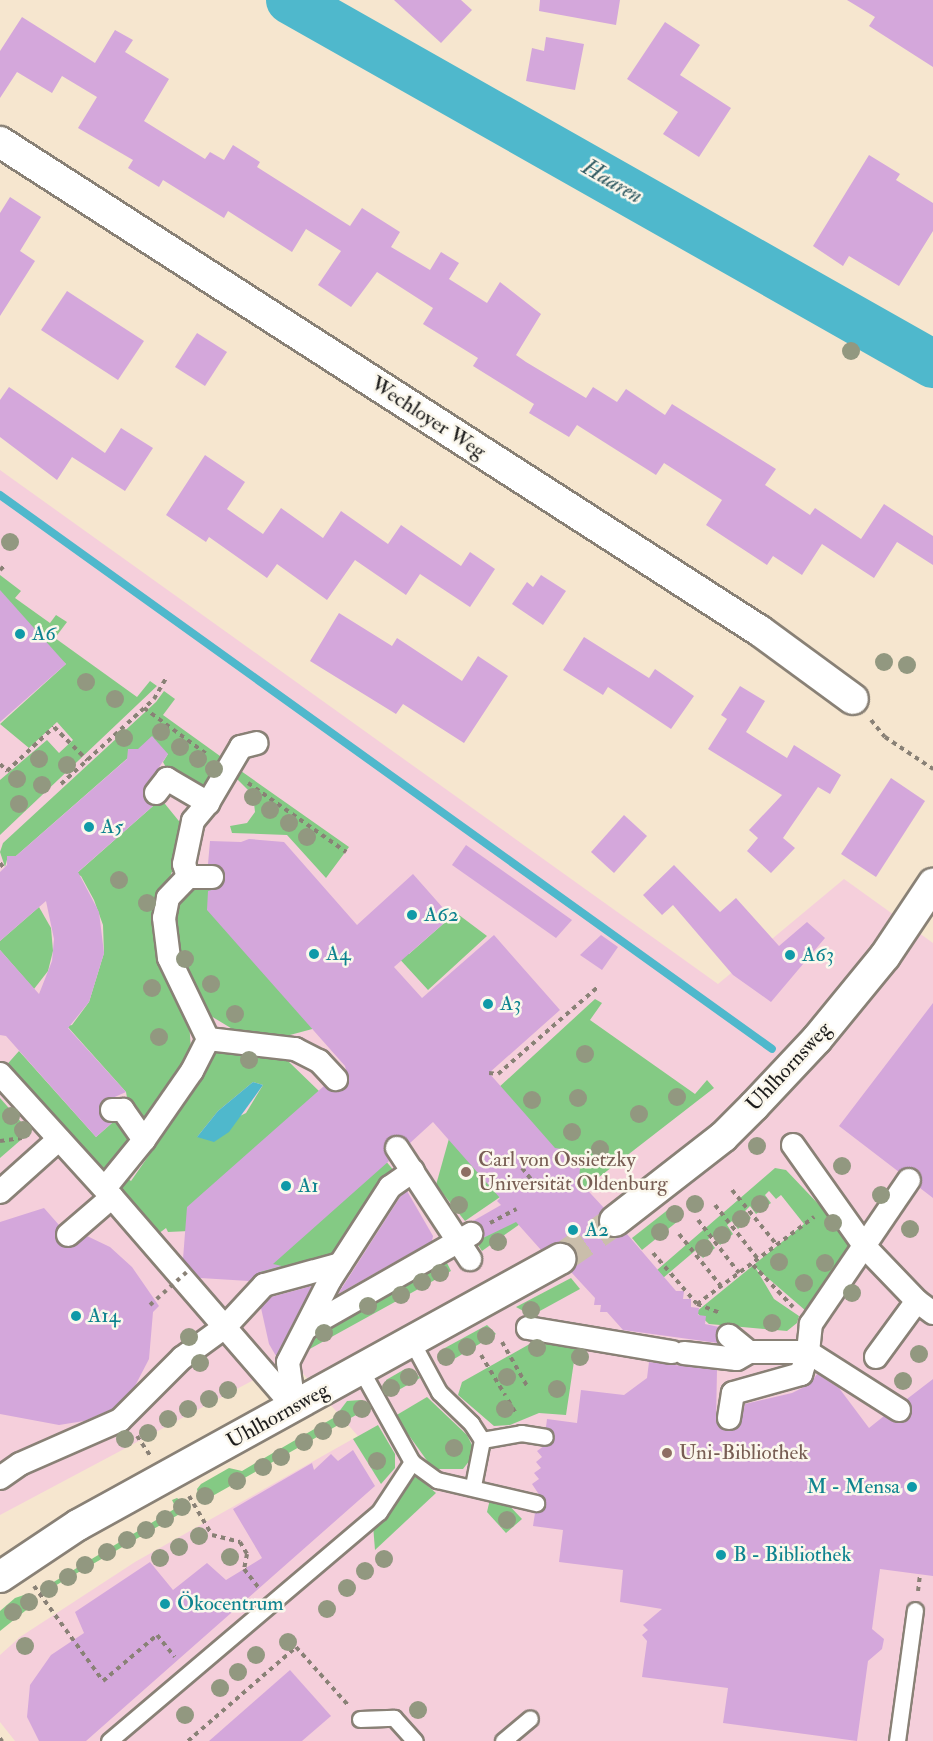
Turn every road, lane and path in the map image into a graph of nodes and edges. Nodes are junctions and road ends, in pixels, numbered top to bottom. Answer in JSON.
{"nodes":[{"id":1,"x":0,"y":142,"type":"edge"},
{"id":2,"x":6,"y":564,"type":"dead end"},
{"id":3,"x":0,"y":570,"type":"edge"},
{"id":4,"x":166,"y":678,"type":"dead end"},
{"id":5,"x":853,"y":699,"type":"joint"},
{"id":6,"x":257,"y":743,"type":"dead end"},
{"id":7,"x":87,"y":760,"type":"junction"},
{"id":8,"x":0,"y":764,"type":"edge"},
{"id":9,"x":933,"y":770,"type":"edge"},
{"id":10,"x":61,"y":784,"type":"dead end"},
{"id":11,"x":156,"y":793,"type":"dead end"},
{"id":12,"x":208,"y":802,"type":"junction"},
{"id":13,"x":0,"y":863,"type":"edge"},
{"id":14,"x":4,"y":868,"type":"dead end"},
{"id":15,"x":212,"y":877,"type":"dead end"},
{"id":16,"x":188,"y":878,"type":"junction"},
{"id":17,"x":933,"y":884,"type":"edge"},
{"id":18,"x":599,"y":986,"type":"dead end"},
{"id":19,"x":208,"y":1039,"type":"junction"},
{"id":20,"x":489,"y":1073,"type":"dead end"},
{"id":21,"x":0,"y":1074,"type":"edge"},
{"id":22,"x":336,"y":1079,"type":"dead end"},
{"id":23,"x":111,"y":1110,"type":"dead end"},
{"id":24,"x":59,"y":1139,"type":"junction"},
{"id":25,"x":144,"y":1140,"type":"junction"},
{"id":26,"x":793,"y":1144,"type":"dead end"},
{"id":27,"x":397,"y":1149,"type":"dead end"},
{"id":28,"x":522,"y":1168,"type":"dead end"},
{"id":29,"x":413,"y":1171,"type":"junction"},
{"id":30,"x":909,"y":1180,"type":"dead end"},
{"id":31,"x":539,"y":1189,"type":"dead end"},
{"id":32,"x":732,"y":1190,"type":"dead end"},
{"id":33,"x":0,"y":1192,"type":"edge"},
{"id":34,"x":109,"y":1193,"type":"junction"},
{"id":35,"x":825,"y":1199,"type":"junction"},
{"id":36,"x":715,"y":1205,"type":"dead end"},
{"id":37,"x":698,"y":1220,"type":"dead end"},
{"id":38,"x":615,"y":1221,"type":"tunnel mouth"},
{"id":39,"x":679,"y":1234,"type":"dead end"},
{"id":40,"x":68,"y":1235,"type":"dead end"},
{"id":41,"x":777,"y":1245,"type":"junction"},
{"id":42,"x":866,"y":1248,"type":"junction"},
{"id":43,"x":653,"y":1253,"type":"dead end"},
{"id":44,"x":560,"y":1259,"type":"tunnel mouth"},
{"id":45,"x":758,"y":1259,"type":"junction"},
{"id":46,"x":339,"y":1264,"type":"junction"},
{"id":47,"x":753,"y":1265,"type":"junction"},
{"id":48,"x":189,"y":1270,"type":"dead end"},
{"id":49,"x":739,"y":1274,"type":"junction"},
{"id":50,"x":721,"y":1286,"type":"junction"},
{"id":51,"x":150,"y":1305,"type":"dead end"},
{"id":52,"x":925,"y":1307,"type":"edge"},
{"id":53,"x":813,"y":1322,"type":"junction"},
{"id":54,"x":226,"y":1326,"type":"junction"},
{"id":55,"x":308,"y":1327,"type":"junction"},
{"id":56,"x":528,"y":1328,"type":"dead end"},
{"id":57,"x":729,"y":1336,"type":"dead end"},
{"id":58,"x":412,"y":1342,"type":"junction"},
{"id":59,"x":502,"y":1342,"type":"dead end"},
{"id":60,"x":749,"y":1352,"type":"junction"},
{"id":61,"x":808,"y":1352,"type":"junction"},
{"id":62,"x":481,"y":1355,"type":"dead end"},
{"id":63,"x":361,"y":1370,"type":"junction"},
{"id":64,"x":527,"y":1386,"type":"dead end"},
{"id":65,"x":505,"y":1395,"type":"dead end"},
{"id":66,"x":294,"y":1407,"type":"junction"},
{"id":67,"x":729,"y":1418,"type":"dead end"},
{"id":68,"x":120,"y":1420,"type":"junction"},
{"id":69,"x":545,"y":1437,"type":"dead end"},
{"id":70,"x":482,"y":1440,"type":"junction"},
{"id":71,"x":412,"y":1462,"type":"junction"},
{"id":72,"x":165,"y":1477,"type":"junction"},
{"id":73,"x":0,"y":1478,"type":"edge"},
{"id":74,"x":473,"y":1486,"type":"junction"},
{"id":75,"x":536,"y":1503,"type":"dead end"},
{"id":76,"x":200,"y":1515,"type":"dead end"},
{"id":77,"x":10,"y":1570,"type":"edge"},
{"id":78,"x":271,"y":1606,"type":"junction"},
{"id":79,"x":915,"y":1610,"type":"dead end"},
{"id":80,"x":191,"y":1674,"type":"junction"},
{"id":81,"x":530,"y":1718,"type":"dead end"},
{"id":82,"x":360,"y":1719,"type":"joint"},
{"id":83,"x":109,"y":1741,"type":"edge"},
{"id":84,"x":188,"y":1741,"type":"edge"},
{"id":85,"x":415,"y":1741,"type":"edge"},
{"id":86,"x":503,"y":1741,"type":"edge"},
{"id":87,"x":897,"y":1741,"type":"edge"}],
"edges":[{"from":1,"to":5,"type":"street","name":"Wechloyer Weg"},
{"from":2,"to":3,"type":"path"},
{"from":4,"to":7,"type":"path"},
{"from":5,"to":9,"type":"path"},
{"from":6,"to":12,"type":"street"},
{"from":7,"to":8,"type":"path"},
{"from":7,"to":10,"type":"path"},
{"from":11,"to":12,"type":"street"},
{"from":12,"to":16,"type":"street"},
{"from":13,"to":14,"type":"path"},
{"from":15,"to":16,"type":"street"},
{"from":16,"to":19,"type":"street"},
{"from":17,"to":38,"type":"street","name":"Uhlhornsweg"},
{"from":18,"to":20,"type":"path"},
{"from":19,"to":22,"type":"street"},
{"from":19,"to":25,"type":"street"},
{"from":21,"to":24,"type":"street"},
{"from":23,"to":25,"type":"street"},
{"from":24,"to":33,"type":"street"},
{"from":24,"to":34,"type":"street"},
{"from":25,"to":34,"type":"street"},
{"from":26,"to":35,"type":"street"},
{"from":27,"to":29,"type":"street"},
{"from":28,"to":31,"type":"path"},
{"from":29,"to":46,"type":"street"},
{"from":29,"to":55,"type":"street"},
{"from":30,"to":42,"type":"street"},
{"from":32,"to":41,"type":"path"},
{"from":34,"to":40,"type":"street"},
{"from":34,"to":54,"type":"street"},
{"from":35,"to":41,"type":"path"},
{"from":35,"to":42,"type":"street"},
{"from":36,"to":45,"type":"path"},
{"from":37,"to":49,"type":"path"},
{"from":39,"to":50,"type":"path"},
{"from":41,"to":45,"type":"path"},
{"from":42,"to":52,"type":"street"},
{"from":42,"to":53,"type":"street"},
{"from":43,"to":50,"type":"path"},
{"from":44,"to":58,"type":"street","name":"Uhlhornsweg"},
{"from":45,"to":47,"type":"path"},
{"from":46,"to":54,"type":"street"},
{"from":46,"to":55,"type":"street"},
{"from":47,"to":49,"type":"path"},
{"from":47,"to":53,"type":"path"},
{"from":48,"to":51,"type":"path","bridge":true},
{"from":49,"to":50,"type":"path"},
{"from":52,"to":61,"type":"street"},
{"from":53,"to":61,"type":"street"},
{"from":54,"to":66,"type":"street"},
{"from":54,"to":68,"type":"street"},
{"from":55,"to":66,"type":"street"},
{"from":56,"to":60,"type":"street"},
{"from":57,"to":60,"type":"street"},
{"from":58,"to":63,"type":"street","name":"Uhlhornsweg"},
{"from":58,"to":70,"type":"lane"},
{"from":59,"to":64,"type":"path"},
{"from":60,"to":61,"type":"street"},
{"from":61,"to":67,"type":"street"},
{"from":62,"to":65,"type":"path"},
{"from":63,"to":66,"type":"street","name":"Uhlhornsweg"},
{"from":63,"to":71,"type":"lane"},
{"from":66,"to":72,"type":"street","name":"Uhlhornsweg"},
{"from":68,"to":72,"type":"path"},
{"from":68,"to":73,"type":"street"},
{"from":69,"to":70,"type":"lane"},
{"from":70,"to":74,"type":"lane"},
{"from":71,"to":74,"type":"lane"},
{"from":71,"to":78,"type":"lane"},
{"from":72,"to":77,"type":"street","name":"Uhlhornsweg"},
{"from":74,"to":75,"type":"lane"},
{"from":76,"to":78,"type":"path"},
{"from":77,"to":80,"type":"path"},
{"from":78,"to":80,"type":"lane"},
{"from":79,"to":87,"type":"lane"},
{"from":80,"to":83,"type":"lane"},
{"from":81,"to":86,"type":"lane"},
{"from":82,"to":84,"type":"path"},
{"from":82,"to":85,"type":"lane"}]}
